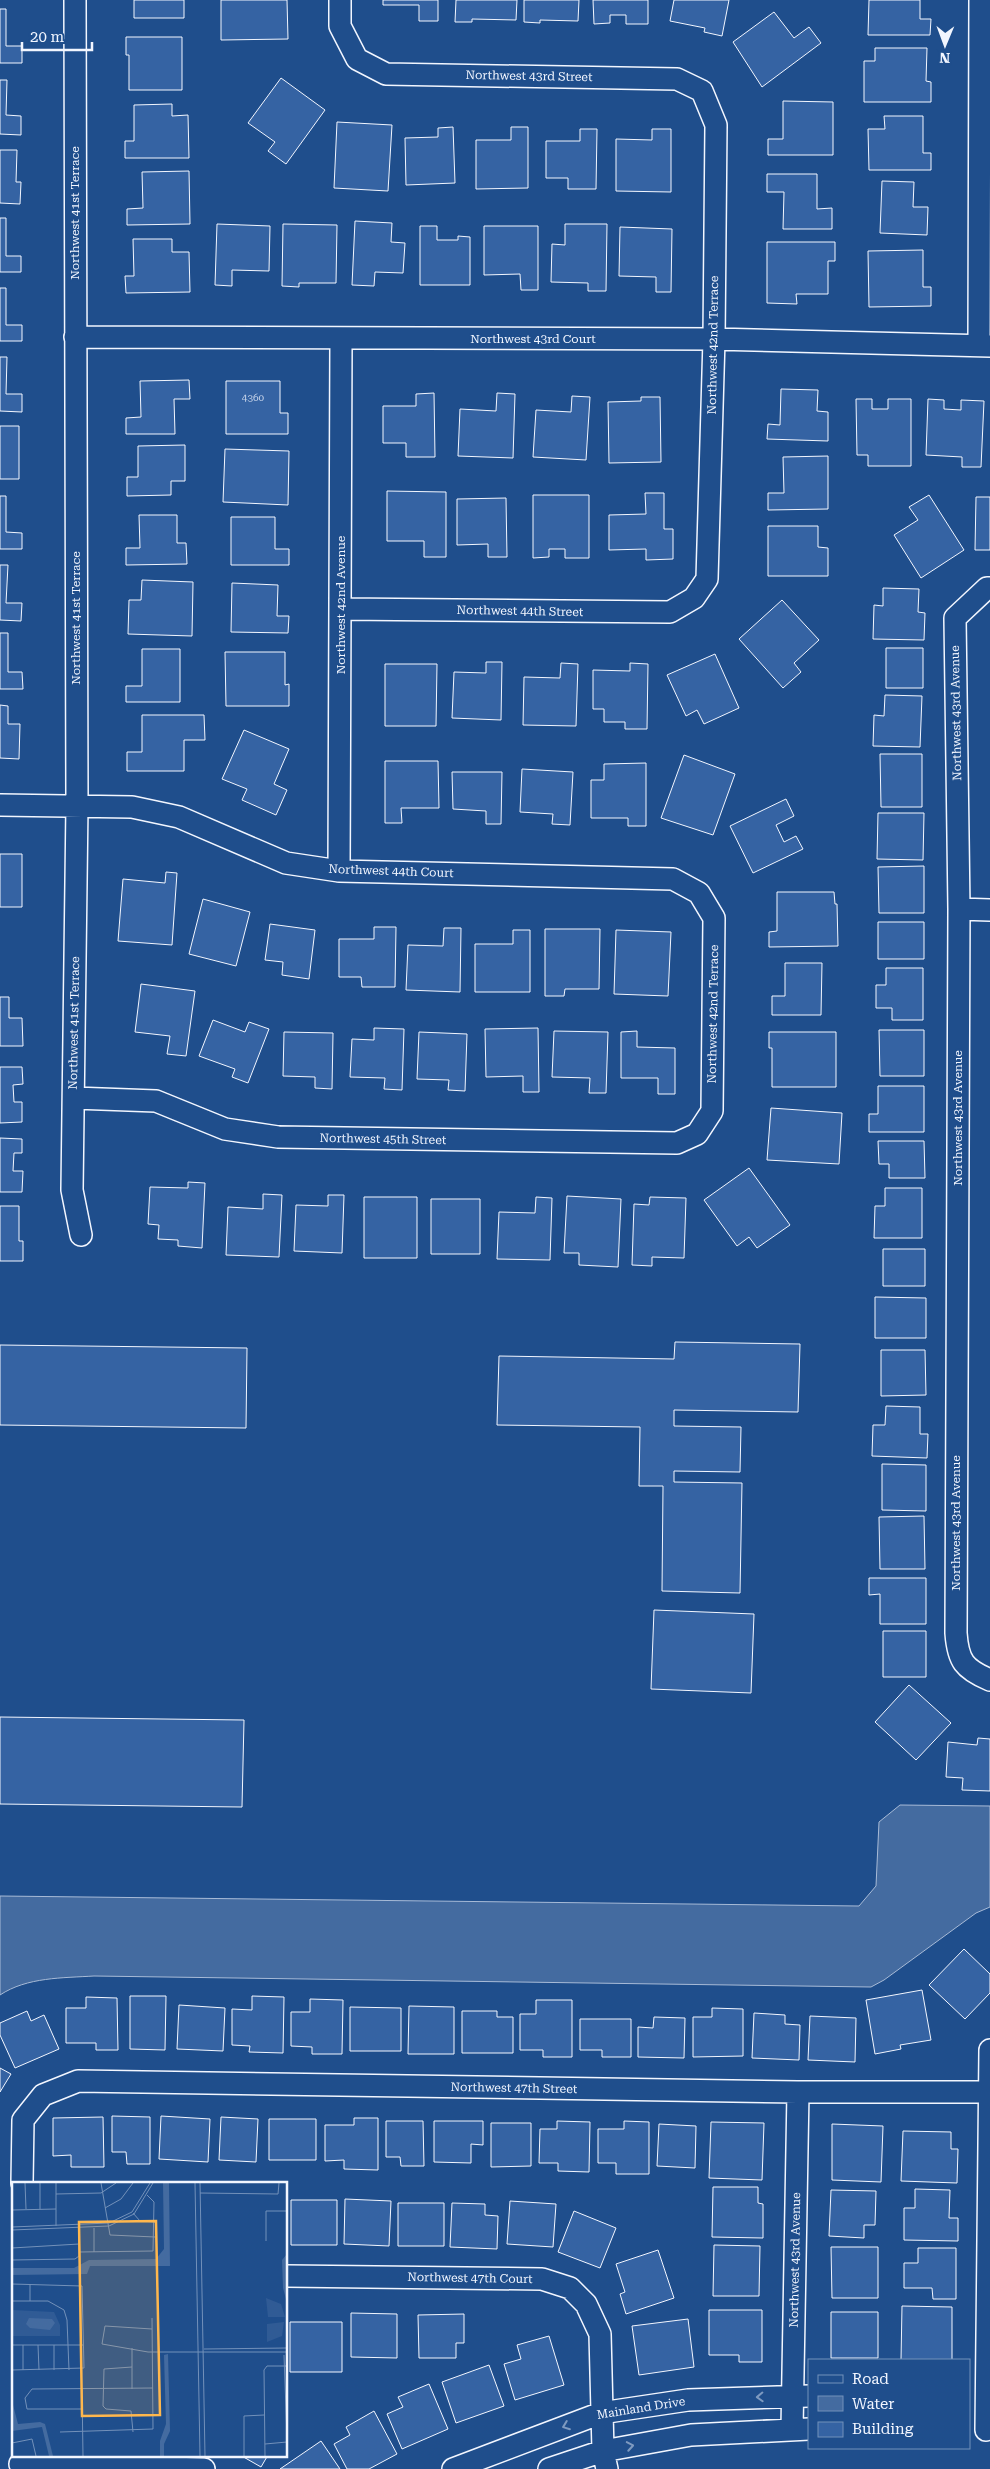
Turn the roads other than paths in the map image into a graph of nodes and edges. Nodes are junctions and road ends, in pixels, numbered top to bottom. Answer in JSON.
{"nodes":[{"id":1,"x":75,"y":0,"type":"edge"},
{"id":2,"x":340,"y":0,"type":"edge"},
{"id":3,"x":980,"y":0,"type":"edge"},
{"id":4,"x":985,"y":89,"type":"edge"},
{"id":5,"x":702,"y":91,"type":"joint"},
{"id":6,"x":75,"y":337,"type":"junction"},
{"id":7,"x":341,"y":339,"type":"junction"},
{"id":8,"x":714,"y":339,"type":"junction"},
{"id":9,"x":985,"y":345,"type":"edge"},
{"id":10,"x":989,"y":588,"type":"edge"},
{"id":11,"x":694,"y":598,"type":"joint"},
{"id":12,"x":341,"y":609,"type":"junction"},
{"id":13,"x":0,"y":804,"type":"edge"},
{"id":14,"x":77,"y":805,"type":"junction"},
{"id":15,"x":339,"y":871,"type":"junction"},
{"id":16,"x":699,"y":893,"type":"joint"},
{"id":17,"x":958,"y":909,"type":"junction"},
{"id":18,"x":990,"y":910,"type":"edge"},
{"id":19,"x":74,"y":1098,"type":"junction"},
{"id":20,"x":697,"y":1134,"type":"joint"},
{"id":21,"x":81,"y":1235,"type":"dead end"},
{"id":22,"x":990,"y":1680,"type":"edge"},
{"id":23,"x":990,"y":2050,"type":"edge"},
{"id":24,"x":798,"y":2092,"type":"junction"},
{"id":25,"x":988,"y":2092,"type":"junction"},
{"id":26,"x":22,"y":2182,"type":"edge"},
{"id":27,"x":989,"y":2188,"type":"edge"},
{"id":28,"x":288,"y":2276,"type":"edge"},
{"id":29,"x":800,"y":2396,"type":"edge"},
{"id":30,"x":981,"y":2397,"type":"edge"},
{"id":31,"x":601,"y":2413,"type":"junction"},
{"id":32,"x":800,"y":2429,"type":"edge"},
{"id":33,"x":981,"y":2430,"type":"edge"},
{"id":34,"x":605,"y":2460,"type":"edge"},
{"id":35,"x":20,"y":2463,"type":"edge"},
{"id":36,"x":204,"y":2469,"type":"edge"},
{"id":37,"x":453,"y":2469,"type":"edge"},
{"id":38,"x":550,"y":2469,"type":"edge"}],
"edges":[{"from":1,"to":6,"type":"street","name":"Northwest 41st Terrace"},
{"from":2,"to":5,"type":"street","name":"Northwest 43rd Street"},
{"from":3,"to":4,"type":"street"},
{"from":4,"to":9,"type":"street"},
{"from":5,"to":8,"type":"street","name":"Northwest 42nd Terrace"},
{"from":6,"to":7,"type":"street","name":"Northwest 43rd Court"},
{"from":6,"to":14,"type":"street","name":"Northwest 41st Terrace"},
{"from":7,"to":8,"type":"street","name":"Northwest 43rd Court"},
{"from":7,"to":12,"type":"street","name":"Northwest 42nd Avenue"},
{"from":8,"to":9,"type":"street","name":"Northwest 43rd Court"},
{"from":8,"to":11,"type":"street","name":"Northwest 42nd Terrace"},
{"from":10,"to":17,"type":"street","name":"Northwest 43rd Avenue"},
{"from":11,"to":12,"type":"street","name":"Northwest 44th Street"},
{"from":12,"to":15,"type":"street","name":"Northwest 42nd Avenue"},
{"from":13,"to":14,"type":"street","name":"Northwest 44th Court"},
{"from":14,"to":15,"type":"street","name":"Northwest 44th Court"},
{"from":14,"to":19,"type":"street","name":"Northwest 41st Terrace"},
{"from":15,"to":16,"type":"street","name":"Northwest 44th Court"},
{"from":16,"to":20,"type":"street","name":"Northwest 42nd Terrace"},
{"from":17,"to":18,"type":"street"},
{"from":17,"to":22,"type":"street","name":"Northwest 43rd Avenue"},
{"from":19,"to":20,"type":"street","name":"Northwest 45th Street"},
{"from":19,"to":21,"type":"street","name":"Northwest 41st Terrace"},
{"from":23,"to":25,"type":"street"},
{"from":24,"to":25,"type":"street","name":"Northwest 47th Street"},
{"from":24,"to":26,"type":"street","name":"Northwest 47th Street"},
{"from":24,"to":29,"type":"street","name":"Northwest 43rd Avenue"},
{"from":25,"to":27,"type":"street"},
{"from":27,"to":30,"type":"street"},
{"from":28,"to":31,"type":"street","name":"Northwest 47th Court"},
{"from":29,"to":31,"type":"street","name":"Mainland Drive","one_way":true},
{"from":29,"to":32,"type":"street","name":"Northwest 43rd Avenue"},
{"from":30,"to":33,"type":"street"},
{"from":31,"to":34,"type":"street","name":"Northwest 47th Court"},
{"from":31,"to":37,"type":"street","name":"Mainland Drive","one_way":true},
{"from":34,"to":32,"type":"street","one_way":true},
{"from":34,"to":38,"type":"street"},
{"from":35,"to":36,"type":"street"}]}
